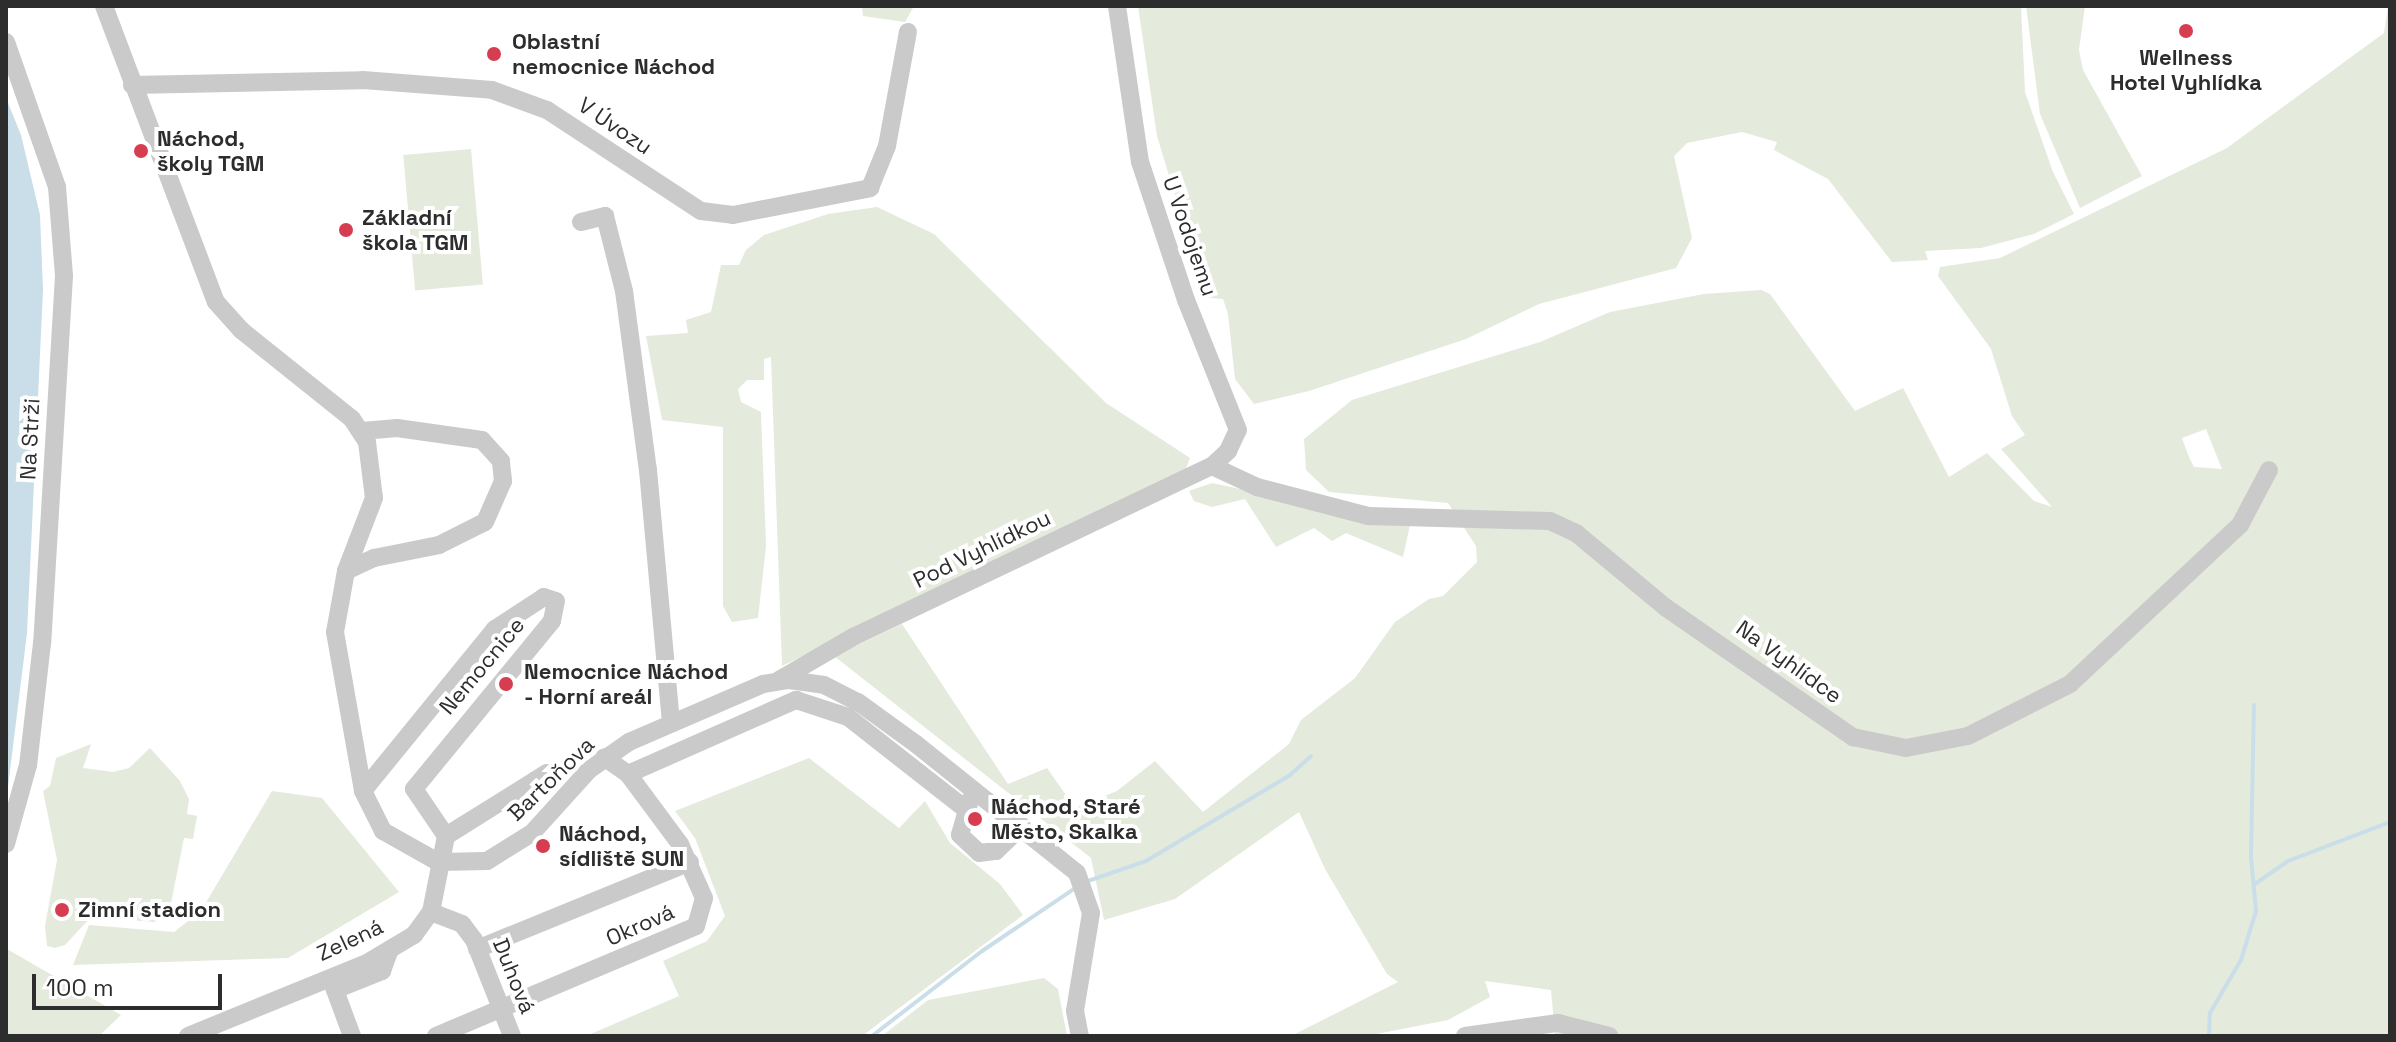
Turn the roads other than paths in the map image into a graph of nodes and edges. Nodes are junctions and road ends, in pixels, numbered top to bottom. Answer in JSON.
{"nodes":[{"id":1,"x":104,"y":6,"type":"edge"},
{"id":2,"x":1117,"y":6,"type":"edge"},
{"id":3,"x":908,"y":32,"type":"dead end"},
{"id":4,"x":6,"y":42,"type":"edge"},
{"id":5,"x":132,"y":85,"type":"junction"},
{"id":6,"x":581,"y":222,"type":"dead end"},
{"id":7,"x":362,"y":431,"type":"junction"},
{"id":8,"x":1212,"y":466,"type":"junction"},
{"id":9,"x":2269,"y":470,"type":"dead end"},
{"id":10,"x":346,"y":571,"type":"junction"},
{"id":11,"x":777,"y":681,"type":"junction"},
{"id":12,"x":671,"y":723,"type":"junction"},
{"id":13,"x":604,"y":757,"type":"junction"},
{"id":14,"x":547,"y":773,"type":"dead end"},
{"id":15,"x":628,"y":774,"type":"junction"},
{"id":16,"x":363,"y":791,"type":"junction"},
{"id":17,"x":977,"y":791,"type":"junction"},
{"id":18,"x":958,"y":804,"type":"junction"},
{"id":19,"x":1022,"y":826,"type":"junction"},
{"id":20,"x":442,"y":830,"type":"junction"},
{"id":21,"x":6,"y":844,"type":"edge"},
{"id":22,"x":438,"y":862,"type":"junction"},
{"id":23,"x":690,"y":862,"type":"junction"},
{"id":24,"x":431,"y":912,"type":"junction"},
{"id":25,"x":477,"y":949,"type":"junction"},
{"id":26,"x":333,"y":983,"type":"junction"},
{"id":27,"x":502,"y":1009,"type":"junction"},
{"id":28,"x":188,"y":1036,"type":"edge"},
{"id":29,"x":352,"y":1036,"type":"edge"},
{"id":30,"x":436,"y":1036,"type":"edge"},
{"id":31,"x":512,"y":1036,"type":"edge"},
{"id":32,"x":1080,"y":1036,"type":"edge"},
{"id":33,"x":1465,"y":1036,"type":"edge"},
{"id":34,"x":1609,"y":1036,"type":"edge"}],
"edges":[{"from":1,"to":5,"type":"street"},
{"from":2,"to":8,"type":"street","name":"U Vodojemu"},
{"from":3,"to":5,"type":"street","name":"V Úvozu"},
{"from":4,"to":21,"type":"street","name":"Na Strži"},
{"from":5,"to":7,"type":"street"},
{"from":6,"to":12,"type":"street"},
{"from":7,"to":10,"type":"street","name":"Bartoňova"},
{"from":7,"to":10,"type":"street"},
{"from":8,"to":9,"type":"street","name":"Na Vyhlídce"},
{"from":8,"to":11,"type":"street","name":"Pod Vyhlídkou"},
{"from":10,"to":16,"type":"street","name":"Bartoňova"},
{"from":11,"to":12,"type":"street","name":"Bartoňova"},
{"from":11,"to":17,"type":"street","name":"Bartoňova"},
{"from":12,"to":13,"type":"street","name":"Bartoňova"},
{"from":13,"to":15,"type":"street","name":"Okrová"},
{"from":13,"to":22,"type":"street","name":"Bartoňova"},
{"from":14,"to":20,"type":"street"},
{"from":15,"to":18,"type":"street"},
{"from":15,"to":23,"type":"street","name":"Okrová"},
{"from":16,"to":20,"type":"street","name":"Nemocnice"},
{"from":16,"to":22,"type":"street","name":"Bartoňova"},
{"from":17,"to":18,"type":"street"},
{"from":17,"to":19,"type":"street","name":"Bartoňova"},
{"from":18,"to":19,"type":"street"},
{"from":19,"to":32,"type":"street","name":"Bartoňova"},
{"from":20,"to":22,"type":"street"},
{"from":22,"to":24,"type":"street"},
{"from":23,"to":25,"type":"street"},
{"from":23,"to":27,"type":"street","name":"Okrová"},
{"from":24,"to":25,"type":"street","name":"Duhová"},
{"from":24,"to":26,"type":"street","name":"Zelená"},
{"from":25,"to":27,"type":"street","name":"Duhová"},
{"from":26,"to":28,"type":"street","name":"Zelená"},
{"from":26,"to":29,"type":"street"},
{"from":27,"to":30,"type":"street"},
{"from":27,"to":31,"type":"street","name":"Duhová"},
{"from":33,"to":34,"type":"street"}]}
